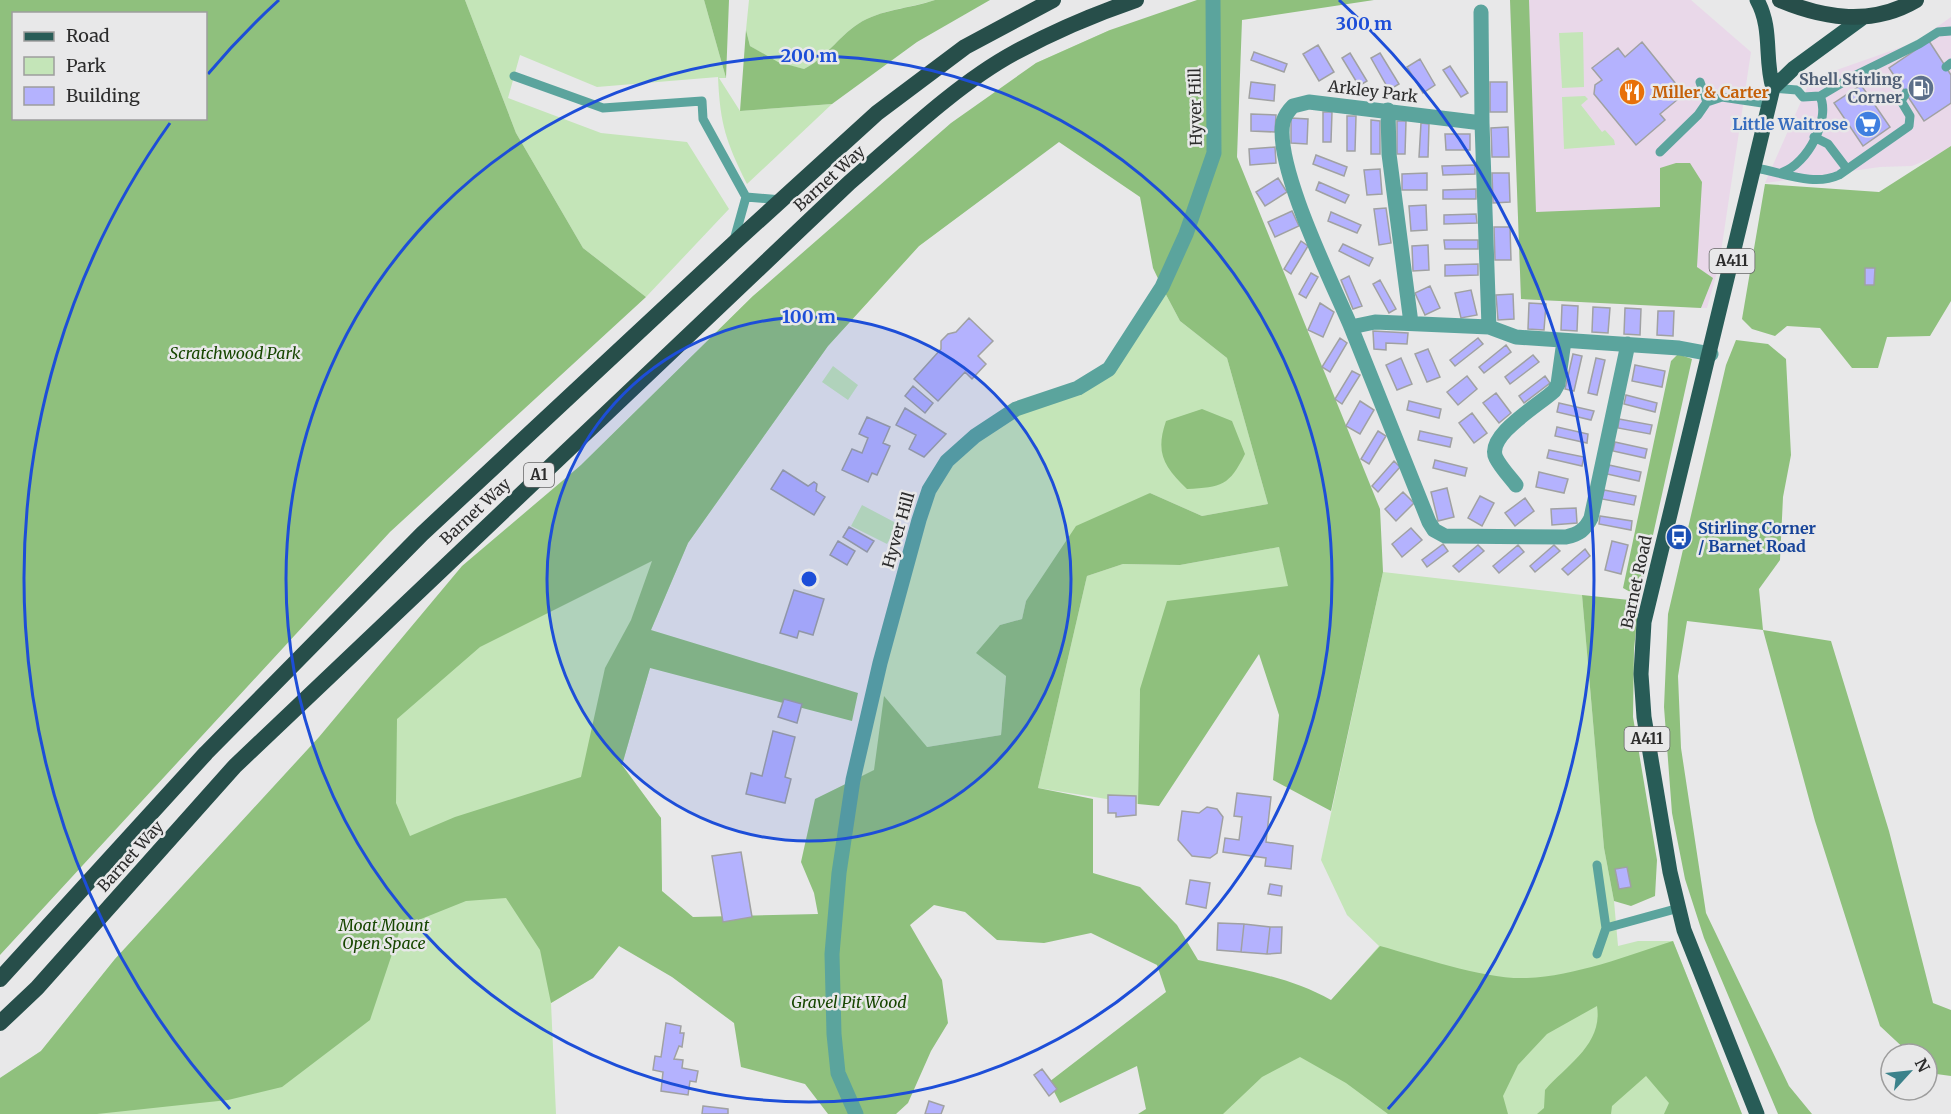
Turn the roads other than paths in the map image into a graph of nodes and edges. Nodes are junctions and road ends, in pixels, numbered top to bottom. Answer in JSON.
{"nodes":[{"id":1,"x":1053,"y":0,"type":"edge"},
{"id":2,"x":1136,"y":0,"type":"edge"},
{"id":3,"x":1213,"y":0,"type":"edge"},
{"id":4,"x":1757,"y":0,"type":"edge"},
{"id":5,"x":1780,"y":0,"type":"edge"},
{"id":6,"x":1916,"y":0,"type":"edge"},
{"id":7,"x":1481,"y":12,"type":"dead end"},
{"id":8,"x":1861,"y":19,"type":"junction"},
{"id":9,"x":1951,"y":31,"type":"edge"},
{"id":10,"x":514,"y":76,"type":"dead end"},
{"id":11,"x":1700,"y":82,"type":"dead end"},
{"id":12,"x":1773,"y":88,"type":"junction"},
{"id":13,"x":1906,"y":93,"type":"dead end"},
{"id":14,"x":1820,"y":96,"type":"junction"},
{"id":15,"x":1707,"y":102,"type":"junction"},
{"id":16,"x":1769,"y":104,"type":"junction"},
{"id":17,"x":1388,"y":110,"type":"junction"},
{"id":18,"x":1482,"y":123,"type":"junction"},
{"id":19,"x":1814,"y":137,"type":"junction"},
{"id":20,"x":1660,"y":152,"type":"dead end"},
{"id":21,"x":1755,"y":168,"type":"junction"},
{"id":22,"x":1846,"y":170,"type":"junction"},
{"id":23,"x":1783,"y":172,"type":"junction"},
{"id":24,"x":746,"y":198,"type":"junction"},
{"id":25,"x":783,"y":201,"type":"junction"},
{"id":26,"x":733,"y":244,"type":"junction"},
{"id":27,"x":1411,"y":323,"type":"junction"},
{"id":28,"x":1351,"y":327,"type":"junction"},
{"id":29,"x":1489,"y":327,"type":"junction"},
{"id":30,"x":1564,"y":341,"type":"junction"},
{"id":31,"x":1628,"y":344,"type":"junction"},
{"id":32,"x":1710,"y":354,"type":"junction"},
{"id":33,"x":1516,"y":485,"type":"dead end"},
{"id":34,"x":1597,"y":865,"type":"dead end"},
{"id":35,"x":1679,"y":908,"type":"junction"},
{"id":36,"x":1606,"y":928,"type":"junction"},
{"id":37,"x":1597,"y":954,"type":"dead end"},
{"id":38,"x":0,"y":979,"type":"edge"},
{"id":39,"x":0,"y":1023,"type":"edge"},
{"id":40,"x":856,"y":1114,"type":"edge"},
{"id":41,"x":1757,"y":1114,"type":"edge"}],
"edges":[{"from":1,"to":25,"type":"highway","name":"Barnet Way","number":"A1"},
{"from":2,"to":39,"type":"highway","name":"Barnet Way","number":"A1"},
{"from":3,"to":40,"type":"street","name":"Hyver Hill"},
{"from":4,"to":12,"type":"main road","name":"Barnet Road","number":"A411"},
{"from":5,"to":8,"type":"highway"},
{"from":6,"to":8,"type":"highway"},
{"from":7,"to":18,"type":"street"},
{"from":8,"to":12,"type":"main road"},
{"from":9,"to":14,"type":"lane"},
{"from":10,"to":24,"type":"lane"},
{"from":11,"to":15,"type":"lane"},
{"from":12,"to":14,"type":"lane"},
{"from":12,"to":16,"type":"main road","name":"Barnet Road","number":"A411"},
{"from":13,"to":22,"type":"lane"},
{"from":14,"to":19,"type":"lane"},
{"from":15,"to":16,"type":"lane"},
{"from":15,"to":20,"type":"lane"},
{"from":16,"to":21,"type":"main road","name":"Barnet Road","number":"A411"},
{"from":17,"to":18,"type":"street","name":"Arkley Park"},
{"from":17,"to":27,"type":"street"},
{"from":17,"to":28,"type":"street","name":"Arkley Park"},
{"from":18,"to":29,"type":"street"},
{"from":19,"to":22,"type":"lane"},
{"from":19,"to":23,"type":"lane"},
{"from":21,"to":23,"type":"lane"},
{"from":21,"to":32,"type":"main road","name":"Barnet Road","number":"A411"},
{"from":22,"to":23,"type":"lane"},
{"from":24,"to":25,"type":"lane"},
{"from":24,"to":26,"type":"lane"},
{"from":25,"to":26,"type":"highway","name":"Barnet Way","number":"A1"},
{"from":26,"to":38,"type":"highway","name":"Barnet Way","number":"A1"},
{"from":27,"to":28,"type":"street"},
{"from":27,"to":29,"type":"street"},
{"from":28,"to":31,"type":"street","name":"Arkley Park"},
{"from":29,"to":30,"type":"street"},
{"from":30,"to":31,"type":"street"},
{"from":30,"to":33,"type":"street"},
{"from":31,"to":32,"type":"street"},
{"from":32,"to":35,"type":"main road","name":"Barnet Road","number":"A411"},
{"from":34,"to":36,"type":"lane"},
{"from":35,"to":36,"type":"lane"},
{"from":35,"to":41,"type":"main road","name":"Barnet Road","number":"A411"},
{"from":36,"to":37,"type":"lane"}]}
